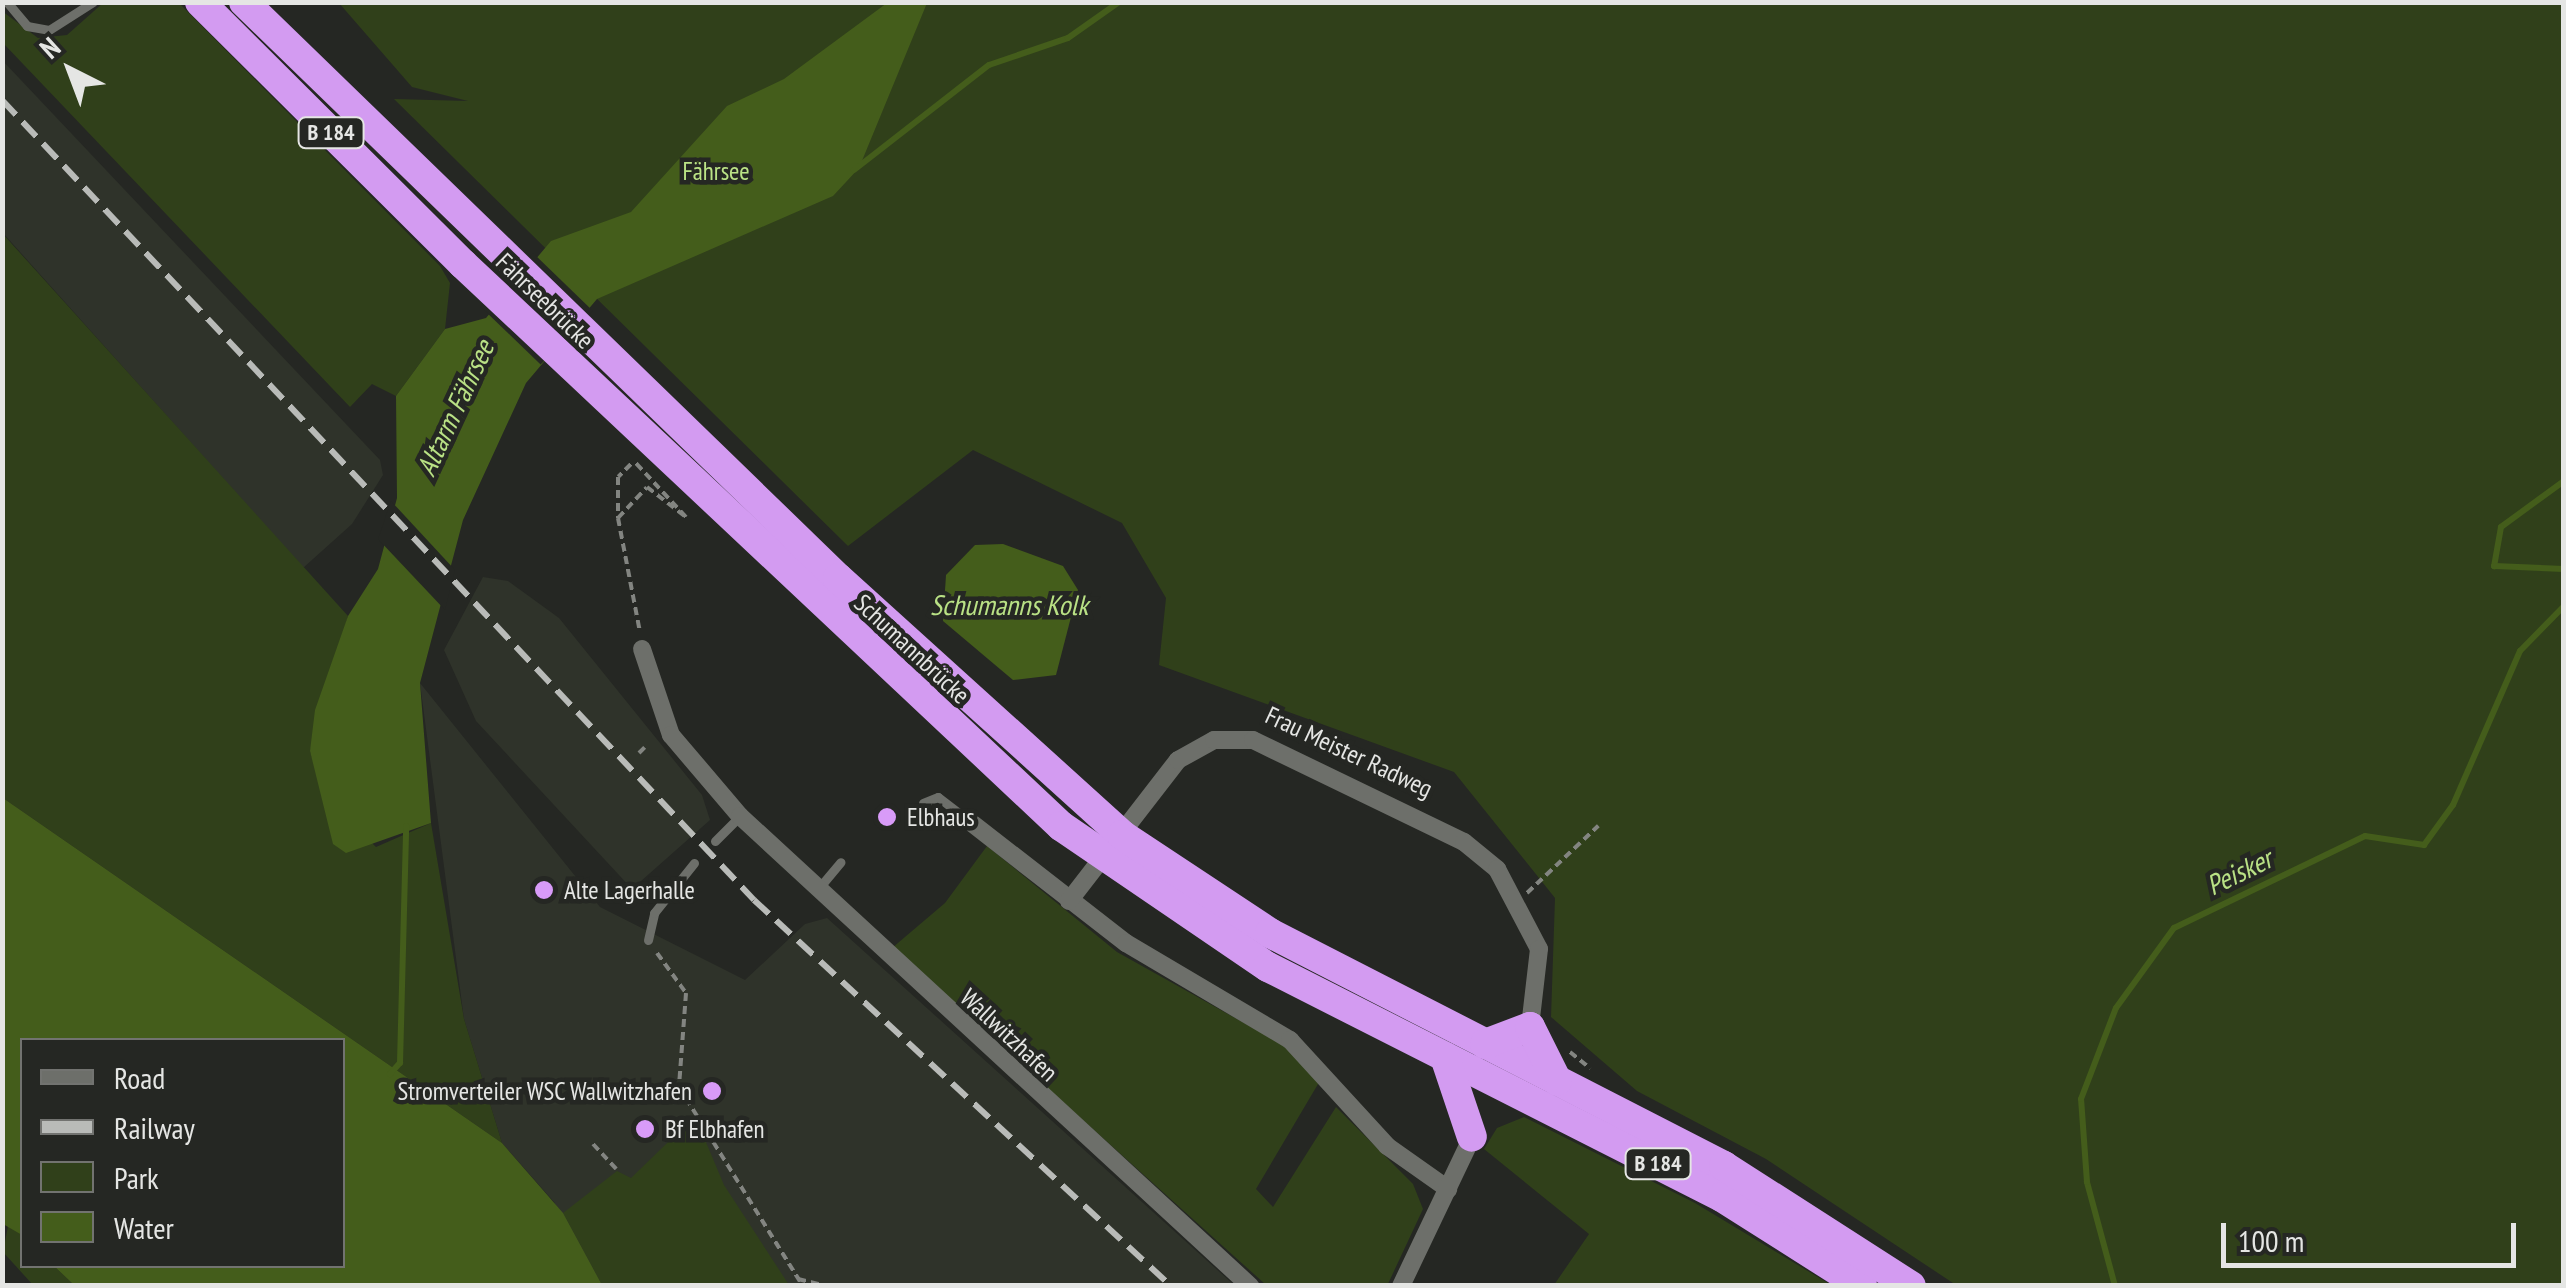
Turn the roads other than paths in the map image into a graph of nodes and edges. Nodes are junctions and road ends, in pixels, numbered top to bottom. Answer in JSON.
{"nodes":[{"id":1,"x":7,"y":2,"type":"edge"},
{"id":2,"x":94,"y":2,"type":"edge"},
{"id":3,"x":200,"y":2,"type":"edge"},
{"id":4,"x":244,"y":2,"type":"edge"},
{"id":5,"x":838,"y":578,"type":"joint"},
{"id":6,"x":817,"y":601,"type":"joint"},
{"id":7,"x":642,"y":649,"type":"road end"},
{"id":8,"x":923,"y":803,"type":"dead end"},
{"id":9,"x":740,"y":816,"type":"junction"},
{"id":10,"x":973,"y":824,"type":"joint"},
{"id":11,"x":715,"y":841,"type":"dead end"},
{"id":12,"x":841,"y":862,"type":"dead end"},
{"id":13,"x":694,"y":863,"type":"dead end"},
{"id":14,"x":1148,"y":873,"type":"junction"},
{"id":15,"x":816,"y":891,"type":"junction"},
{"id":16,"x":1070,"y":901,"type":"junction"},
{"id":17,"x":648,"y":940,"type":"road end"},
{"id":18,"x":1530,"y":1027,"type":"junction"},
{"id":19,"x":1485,"y":1044,"type":"junction"},
{"id":20,"x":1445,"y":1058,"type":"junction"},
{"id":21,"x":1557,"y":1081,"type":"junction"},
{"id":22,"x":1513,"y":1092,"type":"junction"},
{"id":23,"x":1472,"y":1137,"type":"junction"},
{"id":24,"x":1448,"y":1189,"type":"junction"},
{"id":25,"x":1250,"y":1286,"type":"edge"},
{"id":26,"x":1401,"y":1286,"type":"edge"},
{"id":27,"x":1862,"y":1286,"type":"edge"},
{"id":28,"x":1911,"y":1286,"type":"edge"}],
"edges":[{"from":1,"to":2,"type":"lane"},
{"from":3,"to":6,"type":"highway","name":"Fährseebrücke","number":"B 184"},
{"from":4,"to":5,"type":"highway","name":"Fährseebrücke","number":"B 184"},
{"from":5,"to":14,"type":"highway","name":"Schumannbrücke","number":"B 184"},
{"from":6,"to":14,"type":"highway","name":"Schumannbrücke","number":"B 184"},
{"from":7,"to":9,"type":"street","name":"Wallwitzhafen"},
{"from":8,"to":10,"type":"lane"},
{"from":9,"to":11,"type":"lane"},
{"from":9,"to":15,"type":"street","name":"Wallwitzhafen"},
{"from":10,"to":16,"type":"street"},
{"from":12,"to":15,"type":"lane"},
{"from":13,"to":17,"type":"lane"},
{"from":14,"to":19,"type":"highway","number":"B 184"},
{"from":14,"to":20,"type":"highway","number":"B 184"},
{"from":15,"to":25,"type":"street","name":"Wallwitzhafen"},
{"from":16,"to":18,"type":"street"},
{"from":16,"to":24,"type":"street"},
{"from":18,"to":19,"type":"highway"},
{"from":18,"to":21,"type":"highway"},
{"from":19,"to":21,"type":"highway","number":"B 184"},
{"from":20,"to":22,"type":"highway","number":"B 184"},
{"from":20,"to":23,"type":"highway"},
{"from":21,"to":28,"type":"highway","number":"B 184"},
{"from":22,"to":23,"type":"highway"},
{"from":22,"to":27,"type":"highway","number":"B 184"},
{"from":23,"to":24,"type":"street"},
{"from":24,"to":26,"type":"street"}]}
